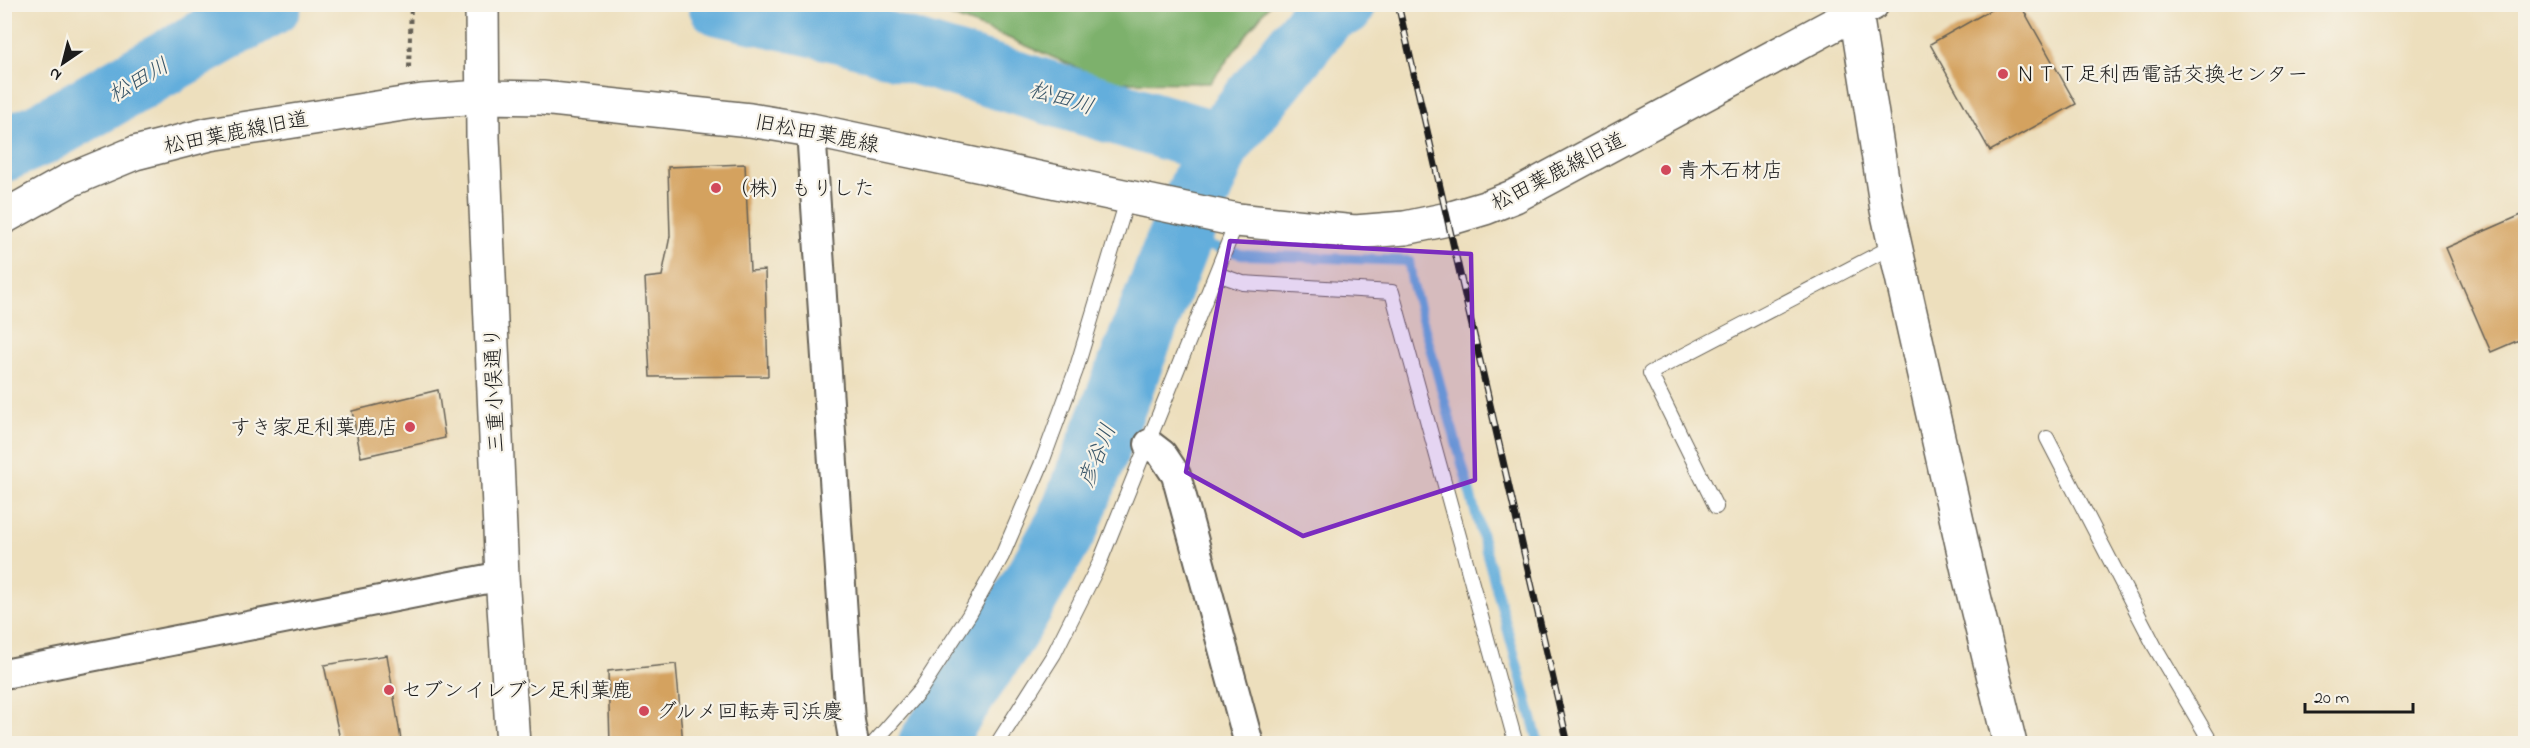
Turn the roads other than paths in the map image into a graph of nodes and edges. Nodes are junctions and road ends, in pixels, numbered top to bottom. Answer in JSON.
{"nodes":[{"id":1,"x":482,"y":4,"type":"edge"},
{"id":2,"x":1860,"y":8,"type":"edge"},
{"id":3,"x":482,"y":97,"type":"junction"},
{"id":4,"x":811,"y":130,"type":"junction"},
{"id":5,"x":1138,"y":198,"type":"junction"},
{"id":6,"x":4,"y":217,"type":"edge"},
{"id":7,"x":1228,"y":226,"type":"junction"},
{"id":8,"x":1895,"y":245,"type":"junction"},
{"id":9,"x":1220,"y":268,"type":"junction"},
{"id":10,"x":2047,"y":438,"type":"dead end"},
{"id":11,"x":1149,"y":444,"type":"junction"},
{"id":12,"x":1716,"y":507,"type":"dead end"},
{"id":13,"x":502,"y":576,"type":"junction"},
{"id":14,"x":4,"y":674,"type":"edge"},
{"id":15,"x":513,"y":744,"type":"edge"},
{"id":16,"x":854,"y":744,"type":"edge"},
{"id":17,"x":873,"y":744,"type":"edge"},
{"id":18,"x":997,"y":744,"type":"edge"},
{"id":19,"x":1250,"y":744,"type":"edge"},
{"id":20,"x":1516,"y":744,"type":"edge"},
{"id":21,"x":2010,"y":744,"type":"edge"},
{"id":22,"x":2212,"y":744,"type":"edge"}],
"edges":[{"from":1,"to":3,"type":"street","name":"三重小俣通り"},
{"from":2,"to":7,"type":"street","name":"松田葉鹿線旧道"},
{"from":2,"to":8,"type":"street"},
{"from":3,"to":4,"type":"street","name":"旧松田葉鹿線"},
{"from":3,"to":6,"type":"street","name":"松田葉鹿線旧道"},
{"from":3,"to":13,"type":"street","name":"三重小俣通り"},
{"from":4,"to":5,"type":"street","name":"旧松田葉鹿線"},
{"from":4,"to":16,"type":"street"},
{"from":5,"to":7,"type":"street","name":"松田葉鹿線旧道"},
{"from":5,"to":17,"type":"lane"},
{"from":7,"to":9,"type":"lane"},
{"from":8,"to":12,"type":"lane"},
{"from":8,"to":21,"type":"street"},
{"from":9,"to":11,"type":"lane"},
{"from":9,"to":20,"type":"lane"},
{"from":10,"to":22,"type":"lane"},
{"from":11,"to":18,"type":"lane"},
{"from":11,"to":19,"type":"street"},
{"from":13,"to":14,"type":"street"},
{"from":13,"to":15,"type":"street","name":"三重小俣通り"}]}
